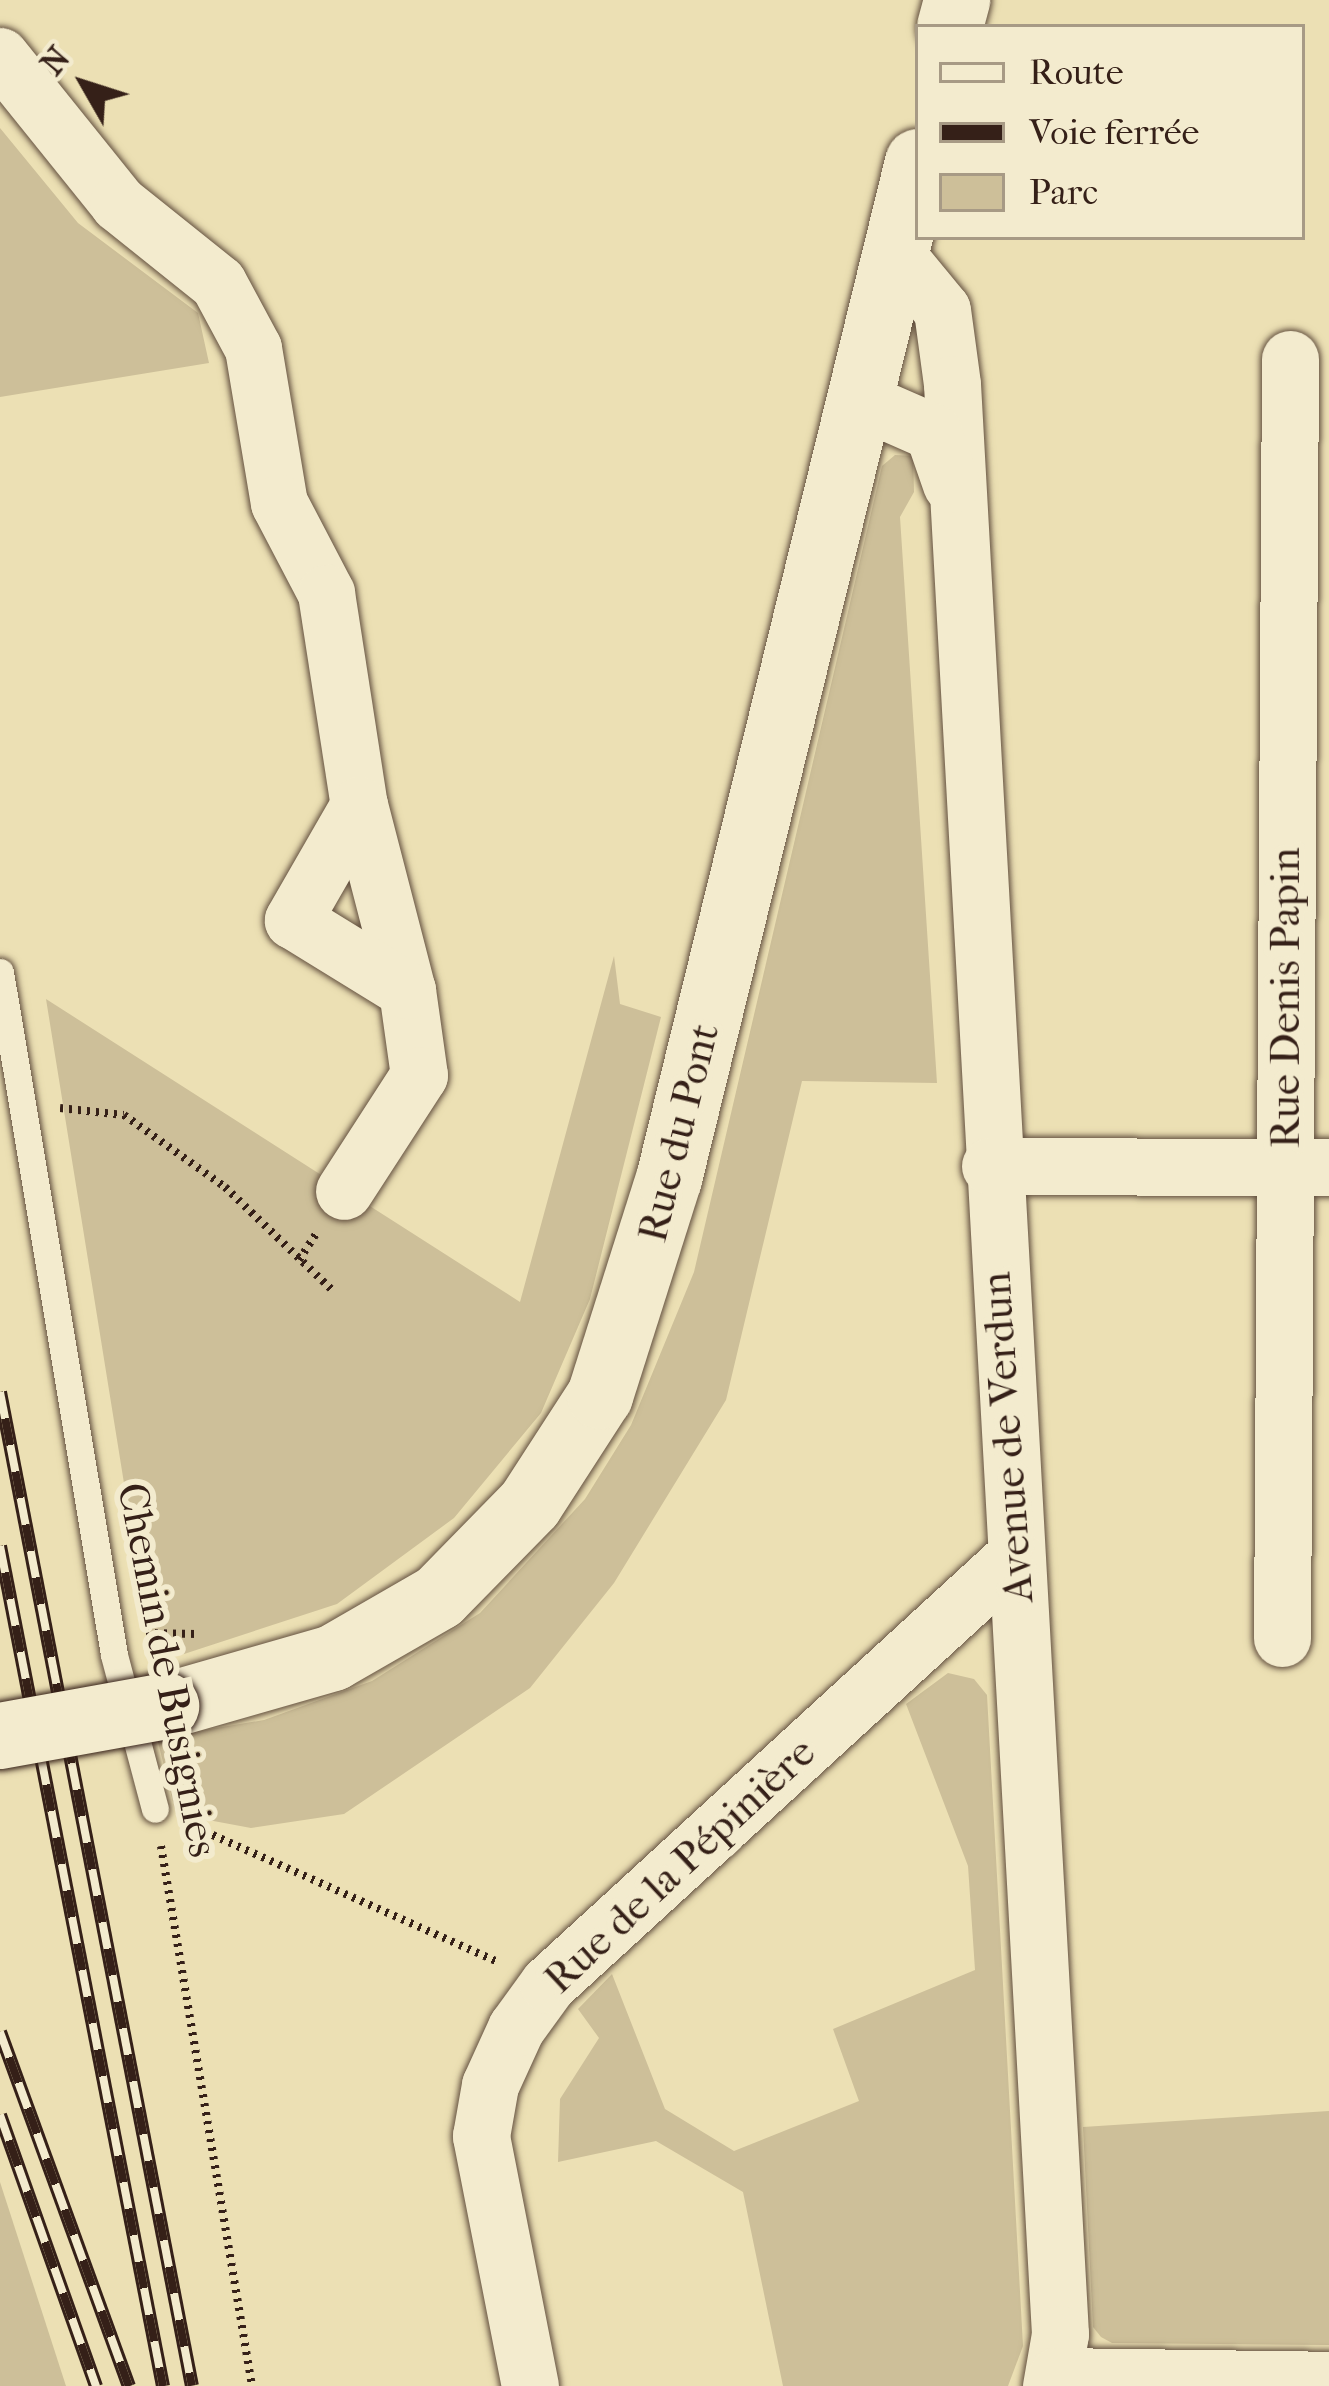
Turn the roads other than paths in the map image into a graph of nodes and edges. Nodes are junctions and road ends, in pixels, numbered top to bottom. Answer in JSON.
{"nodes":[{"id":1,"x":0,"y":56,"type":"edge"},
{"id":2,"x":915,"y":175,"type":"edge"},
{"id":3,"x":896,"y":254,"type":"junction"},
{"id":4,"x":1303,"y":368,"type":"edge"},
{"id":5,"x":860,"y":400,"type":"junction"},
{"id":6,"x":952,"y":488,"type":"junction"},
{"id":7,"x":1309,"y":584,"type":"edge"},
{"id":8,"x":359,"y":805,"type":"junction"},
{"id":9,"x":1308,"y":874,"type":"edge"},
{"id":10,"x":0,"y":972,"type":"edge"},
{"id":11,"x":407,"y":990,"type":"junction"},
{"id":12,"x":990,"y":1166,"type":"junction"},
{"id":13,"x":1307,"y":1167,"type":"edge"},
{"id":14,"x":344,"y":1191,"type":"dead end"},
{"id":15,"x":1015,"y":1556,"type":"junction"},
{"id":16,"x":1282,"y":1638,"type":"dead end"},
{"id":17,"x":0,"y":1736,"type":"edge"},
{"id":18,"x":155,"y":1809,"type":"road end"},
{"id":19,"x":1329,"y":2380,"type":"edge"},
{"id":20,"x":1054,"y":2381,"type":"edge"},
{"id":21,"x":530,"y":2386,"type":"edge"}],
"edges":[{"from":1,"to":8,"type":"street"},
{"from":2,"to":3,"type":"street","name":"Rue du Pont"},
{"from":3,"to":5,"type":"street","name":"Rue du Pont"},
{"from":3,"to":6,"type":"street","name":"Avenue de Verdun"},
{"from":4,"to":7,"type":"street","name":"Rue Denis Papin"},
{"from":5,"to":6,"type":"street","name":"Avenue de Verdun"},
{"from":5,"to":17,"type":"street","name":"Rue du Pont","bridge":true},
{"from":6,"to":12,"type":"street","name":"Avenue de Verdun"},
{"from":7,"to":9,"type":"street","name":"Rue Denis Papin"},
{"from":8,"to":11,"type":"street"},
{"from":8,"to":11,"type":"street"},
{"from":9,"to":13,"type":"street","name":"Rue Denis Papin"},
{"from":10,"to":18,"type":"lane","name":"Chemin de Busignies"},
{"from":11,"to":14,"type":"street"},
{"from":12,"to":13,"type":"street"},
{"from":12,"to":15,"type":"street","name":"Avenue de Verdun"},
{"from":13,"to":16,"type":"street","name":"Rue Denis Papin"},
{"from":15,"to":20,"type":"street","name":"Avenue de Verdun"},
{"from":15,"to":21,"type":"street","name":"Rue de la Pépinière"},
{"from":19,"to":20,"type":"street"}]}
